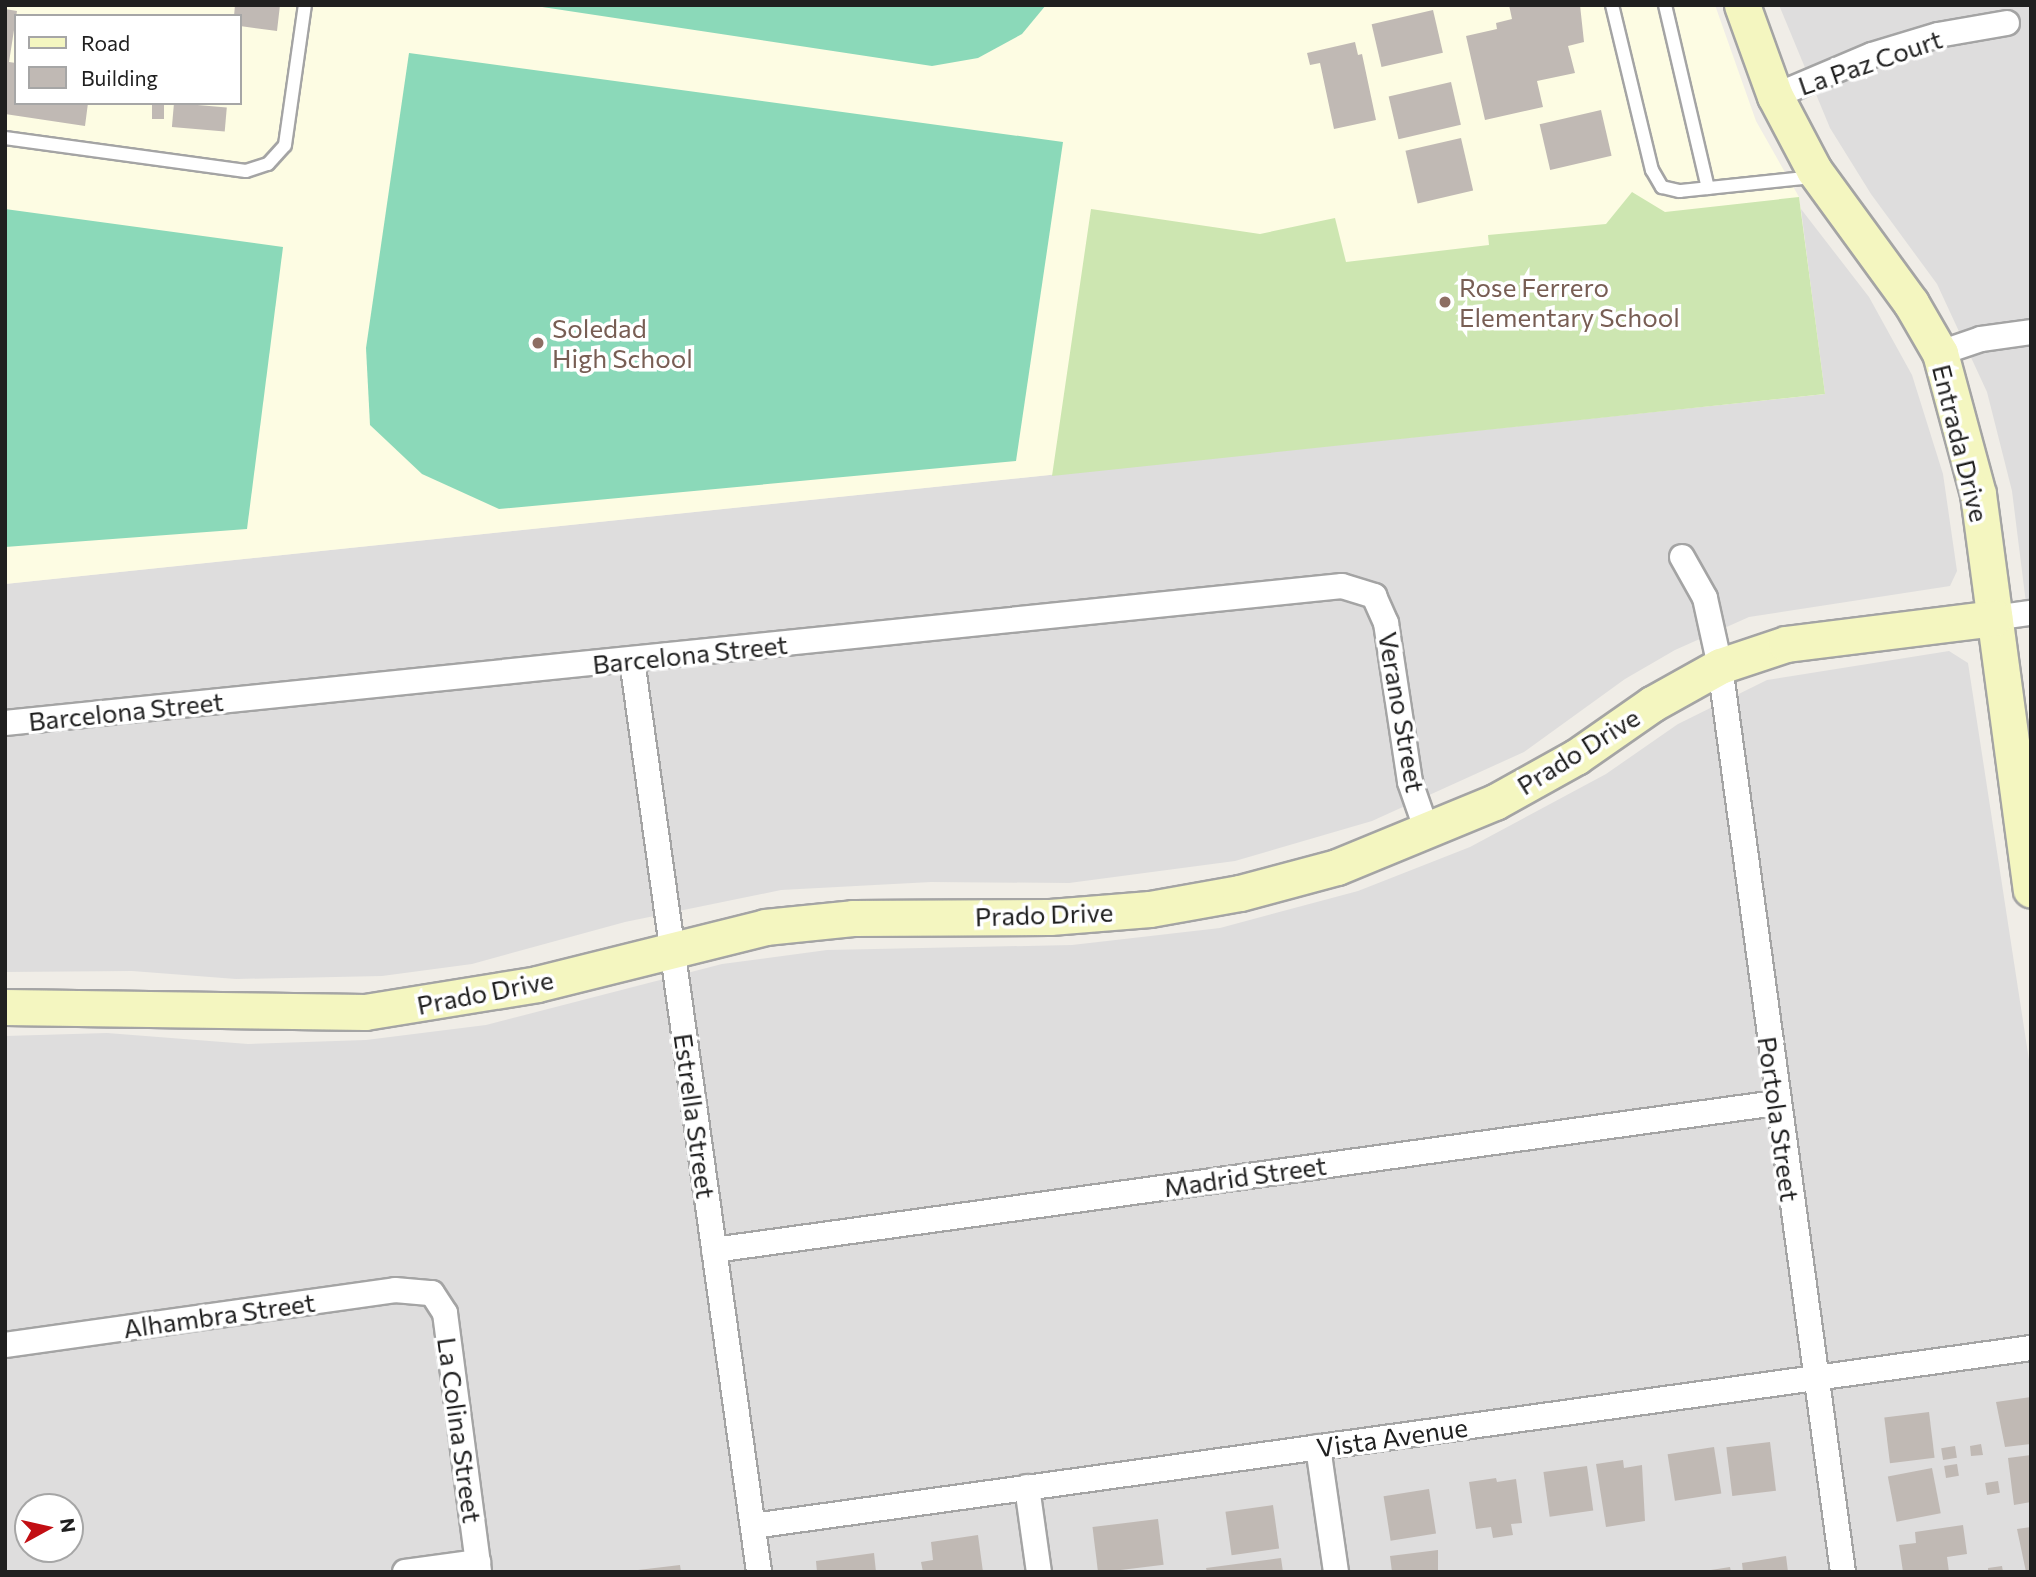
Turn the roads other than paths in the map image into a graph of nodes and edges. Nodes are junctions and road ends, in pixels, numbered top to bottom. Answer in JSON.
{"nodes":[{"id":1,"x":305,"y":5,"type":"edge"},
{"id":2,"x":1612,"y":5,"type":"edge"},
{"id":3,"x":1665,"y":5,"type":"edge"},
{"id":4,"x":1742,"y":5,"type":"edge"},
{"id":5,"x":2007,"y":23,"type":"dead end"},
{"id":6,"x":1775,"y":96,"type":"junction"},
{"id":7,"x":5,"y":138,"type":"edge"},
{"id":8,"x":1819,"y":177,"type":"junction"},
{"id":9,"x":1708,"y":188,"type":"junction"},
{"id":10,"x":2031,"y":332,"type":"edge"},
{"id":11,"x":1940,"y":353,"type":"junction"},
{"id":12,"x":1682,"y":556,"type":"dead end"},
{"id":13,"x":1374,"y":596,"type":"joint"},
{"id":14,"x":2031,"y":613,"type":"edge"},
{"id":15,"x":1994,"y":618,"type":"junction"},
{"id":16,"x":632,"y":660,"type":"junction"},
{"id":17,"x":1720,"y":666,"type":"junction"},
{"id":18,"x":5,"y":723,"type":"edge"},
{"id":19,"x":1427,"y":831,"type":"junction"},
{"id":20,"x":2031,"y":889,"type":"edge"},
{"id":21,"x":671,"y":947,"type":"junction"},
{"id":22,"x":5,"y":1007,"type":"edge"},
{"id":23,"x":1776,"y":1103,"type":"junction"},
{"id":24,"x":714,"y":1250,"type":"junction"},
{"id":25,"x":432,"y":1293,"type":"joint"},
{"id":26,"x":5,"y":1345,"type":"edge"},
{"id":27,"x":2031,"y":1348,"type":"edge"},
{"id":28,"x":1815,"y":1380,"type":"junction"},
{"id":29,"x":1318,"y":1447,"type":"junction"},
{"id":30,"x":1027,"y":1486,"type":"junction"},
{"id":31,"x":753,"y":1526,"type":"junction"},
{"id":32,"x":478,"y":1567,"type":"edge"},
{"id":33,"x":405,"y":1572,"type":"edge"},
{"id":34,"x":759,"y":1572,"type":"edge"},
{"id":35,"x":1039,"y":1572,"type":"edge"},
{"id":36,"x":1336,"y":1572,"type":"edge"},
{"id":37,"x":1843,"y":1572,"type":"edge"}],
"edges":[{"from":1,"to":7,"type":"lane"},
{"from":2,"to":9,"type":"lane"},
{"from":3,"to":9,"type":"lane"},
{"from":4,"to":6,"type":"street","name":"Entrada Drive"},
{"from":5,"to":6,"type":"street","name":"La Paz Court"},
{"from":6,"to":8,"type":"street","name":"Entrada Drive"},
{"from":8,"to":9,"type":"lane"},
{"from":8,"to":11,"type":"street","name":"Entrada Drive"},
{"from":10,"to":11,"type":"street"},
{"from":11,"to":15,"type":"street","name":"Entrada Drive"},
{"from":12,"to":17,"type":"street","name":"Portola Street"},
{"from":13,"to":16,"type":"street","name":"Barcelona Street"},
{"from":13,"to":19,"type":"street","name":"Verano Street"},
{"from":14,"to":15,"type":"street","name":"Prado Drive"},
{"from":15,"to":17,"type":"street","name":"Prado Drive"},
{"from":15,"to":20,"type":"street","name":"Entrada Drive"},
{"from":16,"to":18,"type":"street","name":"Barcelona Street"},
{"from":16,"to":21,"type":"street","name":"Estrella Street"},
{"from":17,"to":19,"type":"street","name":"Prado Drive"},
{"from":17,"to":23,"type":"street","name":"Portola Street"},
{"from":19,"to":21,"type":"street","name":"Prado Drive"},
{"from":21,"to":22,"type":"street","name":"Prado Drive"},
{"from":21,"to":24,"type":"street","name":"Estrella Street"},
{"from":23,"to":24,"type":"street","name":"Madrid Street"},
{"from":23,"to":28,"type":"street","name":"Portola Street"},
{"from":24,"to":31,"type":"street","name":"Estrella Street"},
{"from":25,"to":26,"type":"street","name":"Alhambra Street"},
{"from":25,"to":32,"type":"street","name":"La Colina Street"},
{"from":27,"to":28,"type":"street","name":"Vista Avenue"},
{"from":28,"to":29,"type":"street","name":"Vista Avenue"},
{"from":28,"to":37,"type":"street","name":"Portola Street"},
{"from":29,"to":30,"type":"street","name":"Vista Avenue"},
{"from":29,"to":36,"type":"street"},
{"from":30,"to":31,"type":"street","name":"Vista Avenue"},
{"from":30,"to":35,"type":"street"},
{"from":31,"to":34,"type":"street","name":"Estrella Street"},
{"from":32,"to":33,"type":"street"}]}
